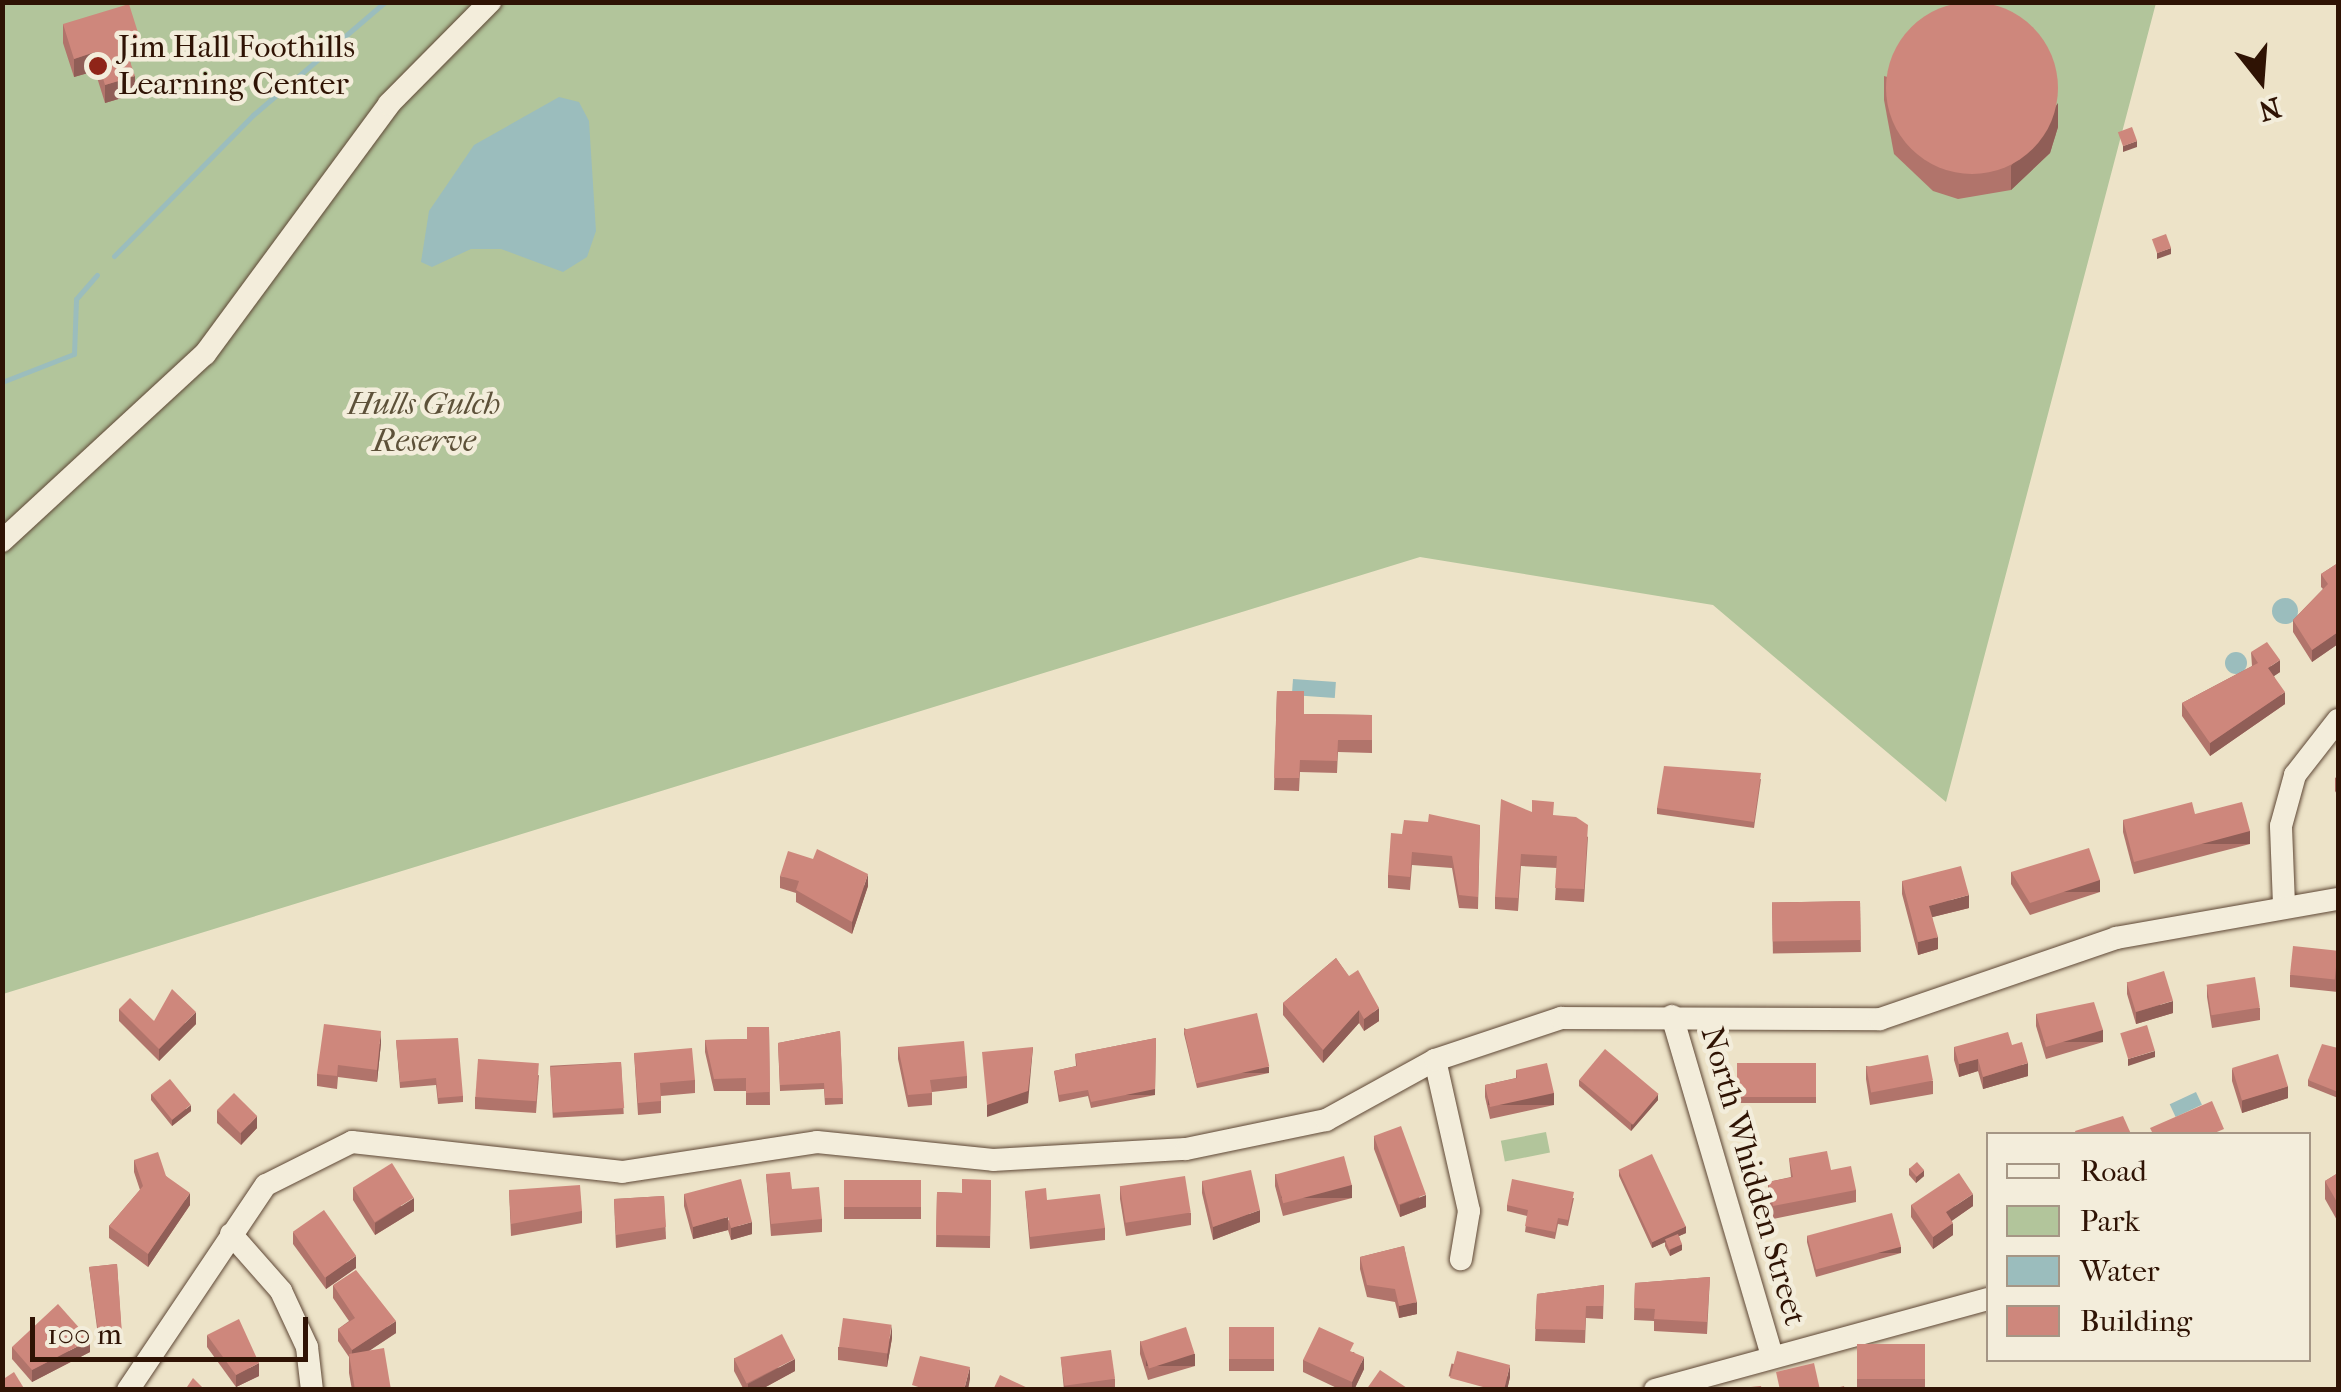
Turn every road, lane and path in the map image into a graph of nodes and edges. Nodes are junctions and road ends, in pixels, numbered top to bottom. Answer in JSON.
{"nodes":[{"id":1,"x":490,"y":2,"type":"edge"},
{"id":2,"x":2,"y":541,"type":"edge"},
{"id":3,"x":2338,"y":720,"type":"edge"},
{"id":4,"x":2338,"y":898,"type":"edge"},
{"id":5,"x":2284,"y":905,"type":"junction"},
{"id":6,"x":1672,"y":1016,"type":"junction"},
{"id":7,"x":1435,"y":1060,"type":"junction"},
{"id":8,"x":231,"y":1234,"type":"junction"},
{"id":9,"x":1461,"y":1259,"type":"dead end"},
{"id":10,"x":1986,"y":1300,"type":"edge"},
{"id":11,"x":1772,"y":1355,"type":"junction"},
{"id":12,"x":128,"y":1390,"type":"edge"},
{"id":13,"x":312,"y":1390,"type":"edge"},
{"id":14,"x":1655,"y":1390,"type":"edge"}],
"edges":[{"from":1,"to":2,"type":"street"},
{"from":3,"to":5,"type":"street"},
{"from":4,"to":5,"type":"street"},
{"from":5,"to":6,"type":"street"},
{"from":6,"to":7,"type":"street"},
{"from":6,"to":11,"type":"street","name":"North Whidden Street"},
{"from":7,"to":8,"type":"street"},
{"from":7,"to":9,"type":"street"},
{"from":8,"to":12,"type":"street"},
{"from":8,"to":13,"type":"street"},
{"from":10,"to":11,"type":"street"},
{"from":11,"to":14,"type":"street"}]}
